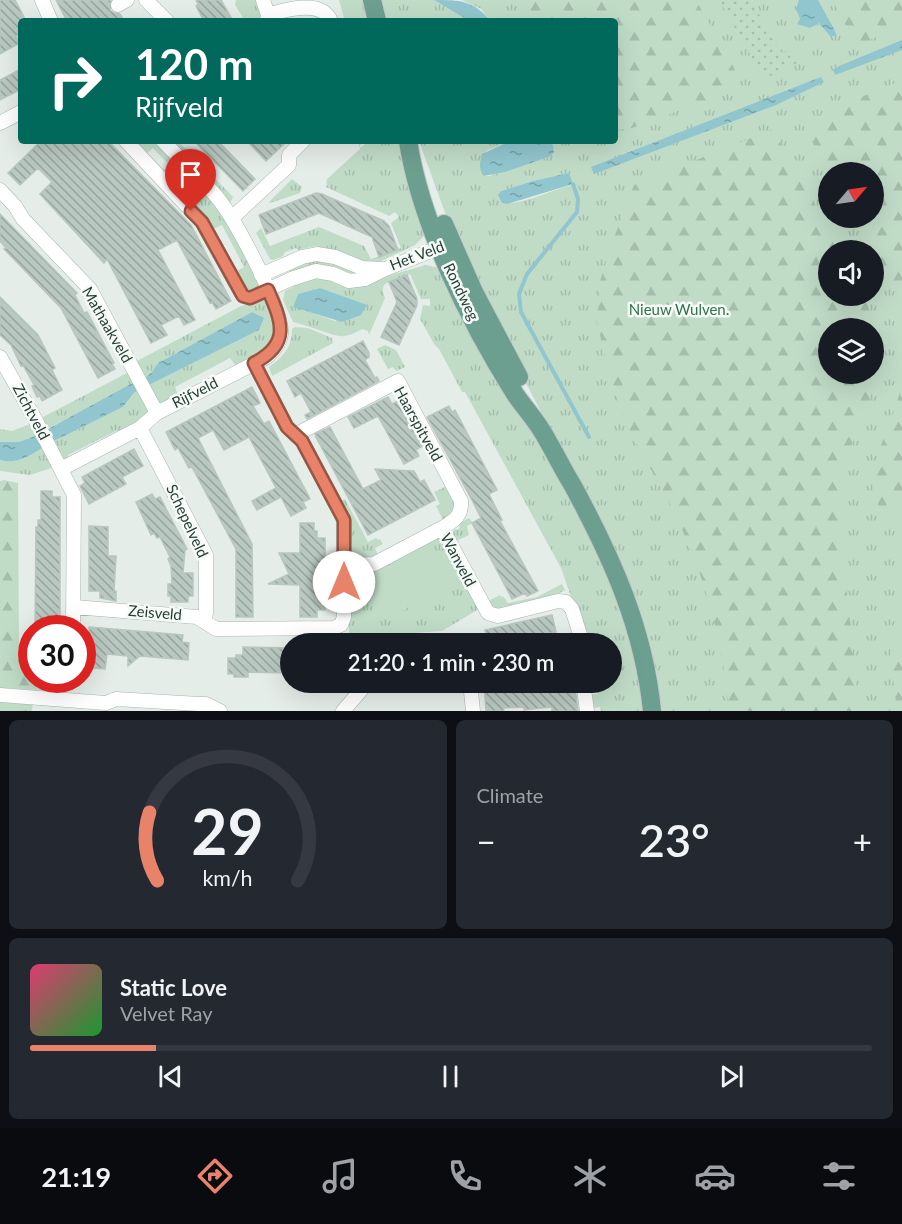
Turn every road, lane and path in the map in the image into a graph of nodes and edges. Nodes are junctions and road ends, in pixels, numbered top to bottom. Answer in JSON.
{"nodes":[{"id":1,"x":42,"y":0,"type":"edge"},
{"id":2,"x":146,"y":0,"type":"edge"},
{"id":3,"x":263,"y":0,"type":"edge"},
{"id":4,"x":372,"y":0,"type":"edge"},
{"id":5,"x":50,"y":18,"type":"edge"},
{"id":6,"x":164,"y":18,"type":"edge"},
{"id":7,"x":267,"y":18,"type":"edge"},
{"id":8,"x":330,"y":18,"type":"edge"},
{"id":9,"x":376,"y":18,"type":"edge"},
{"id":10,"x":18,"y":114,"type":"edge"},
{"id":11,"x":0,"y":123,"type":"edge"},
{"id":12,"x":129,"y":144,"type":"edge"},
{"id":13,"x":166,"y":144,"type":"edge"},
{"id":14,"x":300,"y":144,"type":"edge"},
{"id":15,"x":408,"y":144,"type":"edge"},
{"id":16,"x":415,"y":144,"type":"edge"},
{"id":17,"x":0,"y":190,"type":"edge"},
{"id":18,"x":232,"y":218,"type":"junction"},
{"id":19,"x":446,"y":245,"type":"junction"},
{"id":20,"x":383,"y":270,"type":"junction"},
{"id":21,"x":261,"y":275,"type":"junction"},
{"id":22,"x":268,"y":290,"type":"junction"},
{"id":23,"x":0,"y":357,"type":"edge"},
{"id":24,"x":254,"y":363,"type":"junction"},
{"id":25,"x":157,"y":413,"type":"junction"},
{"id":26,"x":140,"y":428,"type":"junction"},
{"id":27,"x":295,"y":435,"type":"junction"},
{"id":28,"x":61,"y":469,"type":"junction"},
{"id":29,"x":442,"y":528,"type":"junction"},
{"id":30,"x":344,"y":565,"type":"junction"},
{"id":31,"x":74,"y":607,"type":"junction"},
{"id":32,"x":74,"y":615,"type":"edge"},
{"id":33,"x":205,"y":621,"type":"junction"},
{"id":34,"x":580,"y":633,"type":"edge"},
{"id":35,"x":359,"y":693,"type":"edge"},
{"id":36,"x":471,"y":693,"type":"edge"},
{"id":37,"x":585,"y":693,"type":"edge"},
{"id":38,"x":0,"y":695,"type":"edge"},
{"id":39,"x":106,"y":707,"type":"edge"},
{"id":40,"x":218,"y":711,"type":"edge"},
{"id":41,"x":343,"y":711,"type":"edge"},
{"id":42,"x":473,"y":711,"type":"edge"},
{"id":43,"x":587,"y":711,"type":"edge"},
{"id":44,"x":652,"y":711,"type":"edge"}],
"edges":[{"from":1,"to":5,"type":"street"},
{"from":2,"to":6,"type":"street"},
{"from":3,"to":7,"type":"street"},
{"from":4,"to":9,"type":"main road"},
{"from":7,"to":8,"type":"street"},
{"from":10,"to":11,"type":"street"},
{"from":12,"to":22,"type":"street","name":"Het Veld"},
{"from":13,"to":18,"type":"street","name":"Rijfveld"},
{"from":14,"to":18,"type":"street"},
{"from":15,"to":19,"type":"main road","name":"Rondweg"},
{"from":16,"to":19,"type":"main road","name":"Rondweg"},
{"from":17,"to":25,"type":"street","name":"Mathaakveld"},
{"from":18,"to":21,"type":"street","name":"Rijfveld"},
{"from":19,"to":20,"type":"street","name":"Het Veld"},
{"from":19,"to":44,"type":"main road","name":"Rondweg"},
{"from":20,"to":21,"type":"street","name":"Het Veld"},
{"from":20,"to":22,"type":"street","name":"Het Veld"},
{"from":21,"to":22,"type":"street","name":"Rijfveld"},
{"from":22,"to":24,"type":"street","name":"Rijfveld"},
{"from":23,"to":28,"type":"street","name":"Zichtveld"},
{"from":24,"to":25,"type":"street","name":"Rijfveld"},
{"from":24,"to":27,"type":"street","name":"Zeisveld"},
{"from":25,"to":26,"type":"street","name":"Rijfveld"},
{"from":26,"to":28,"type":"street","name":"Rijfveld"},
{"from":26,"to":33,"type":"street","name":"Schepelveld"},
{"from":27,"to":29,"type":"street","name":"Haarspitveld"},
{"from":27,"to":30,"type":"street","name":"Zeisveld"},
{"from":28,"to":31,"type":"street"},
{"from":29,"to":30,"type":"street","name":"Wanveld"},
{"from":29,"to":34,"type":"street","name":"Wanveld"},
{"from":30,"to":33,"type":"street","name":"Zeisveld"},
{"from":31,"to":32,"type":"street"},
{"from":31,"to":33,"type":"street","name":"Zeisveld"},
{"from":35,"to":41,"type":"street"},
{"from":36,"to":42,"type":"street"},
{"from":37,"to":43,"type":"street"},
{"from":38,"to":39,"type":"street"},
{"from":39,"to":40,"type":"street"}]}
